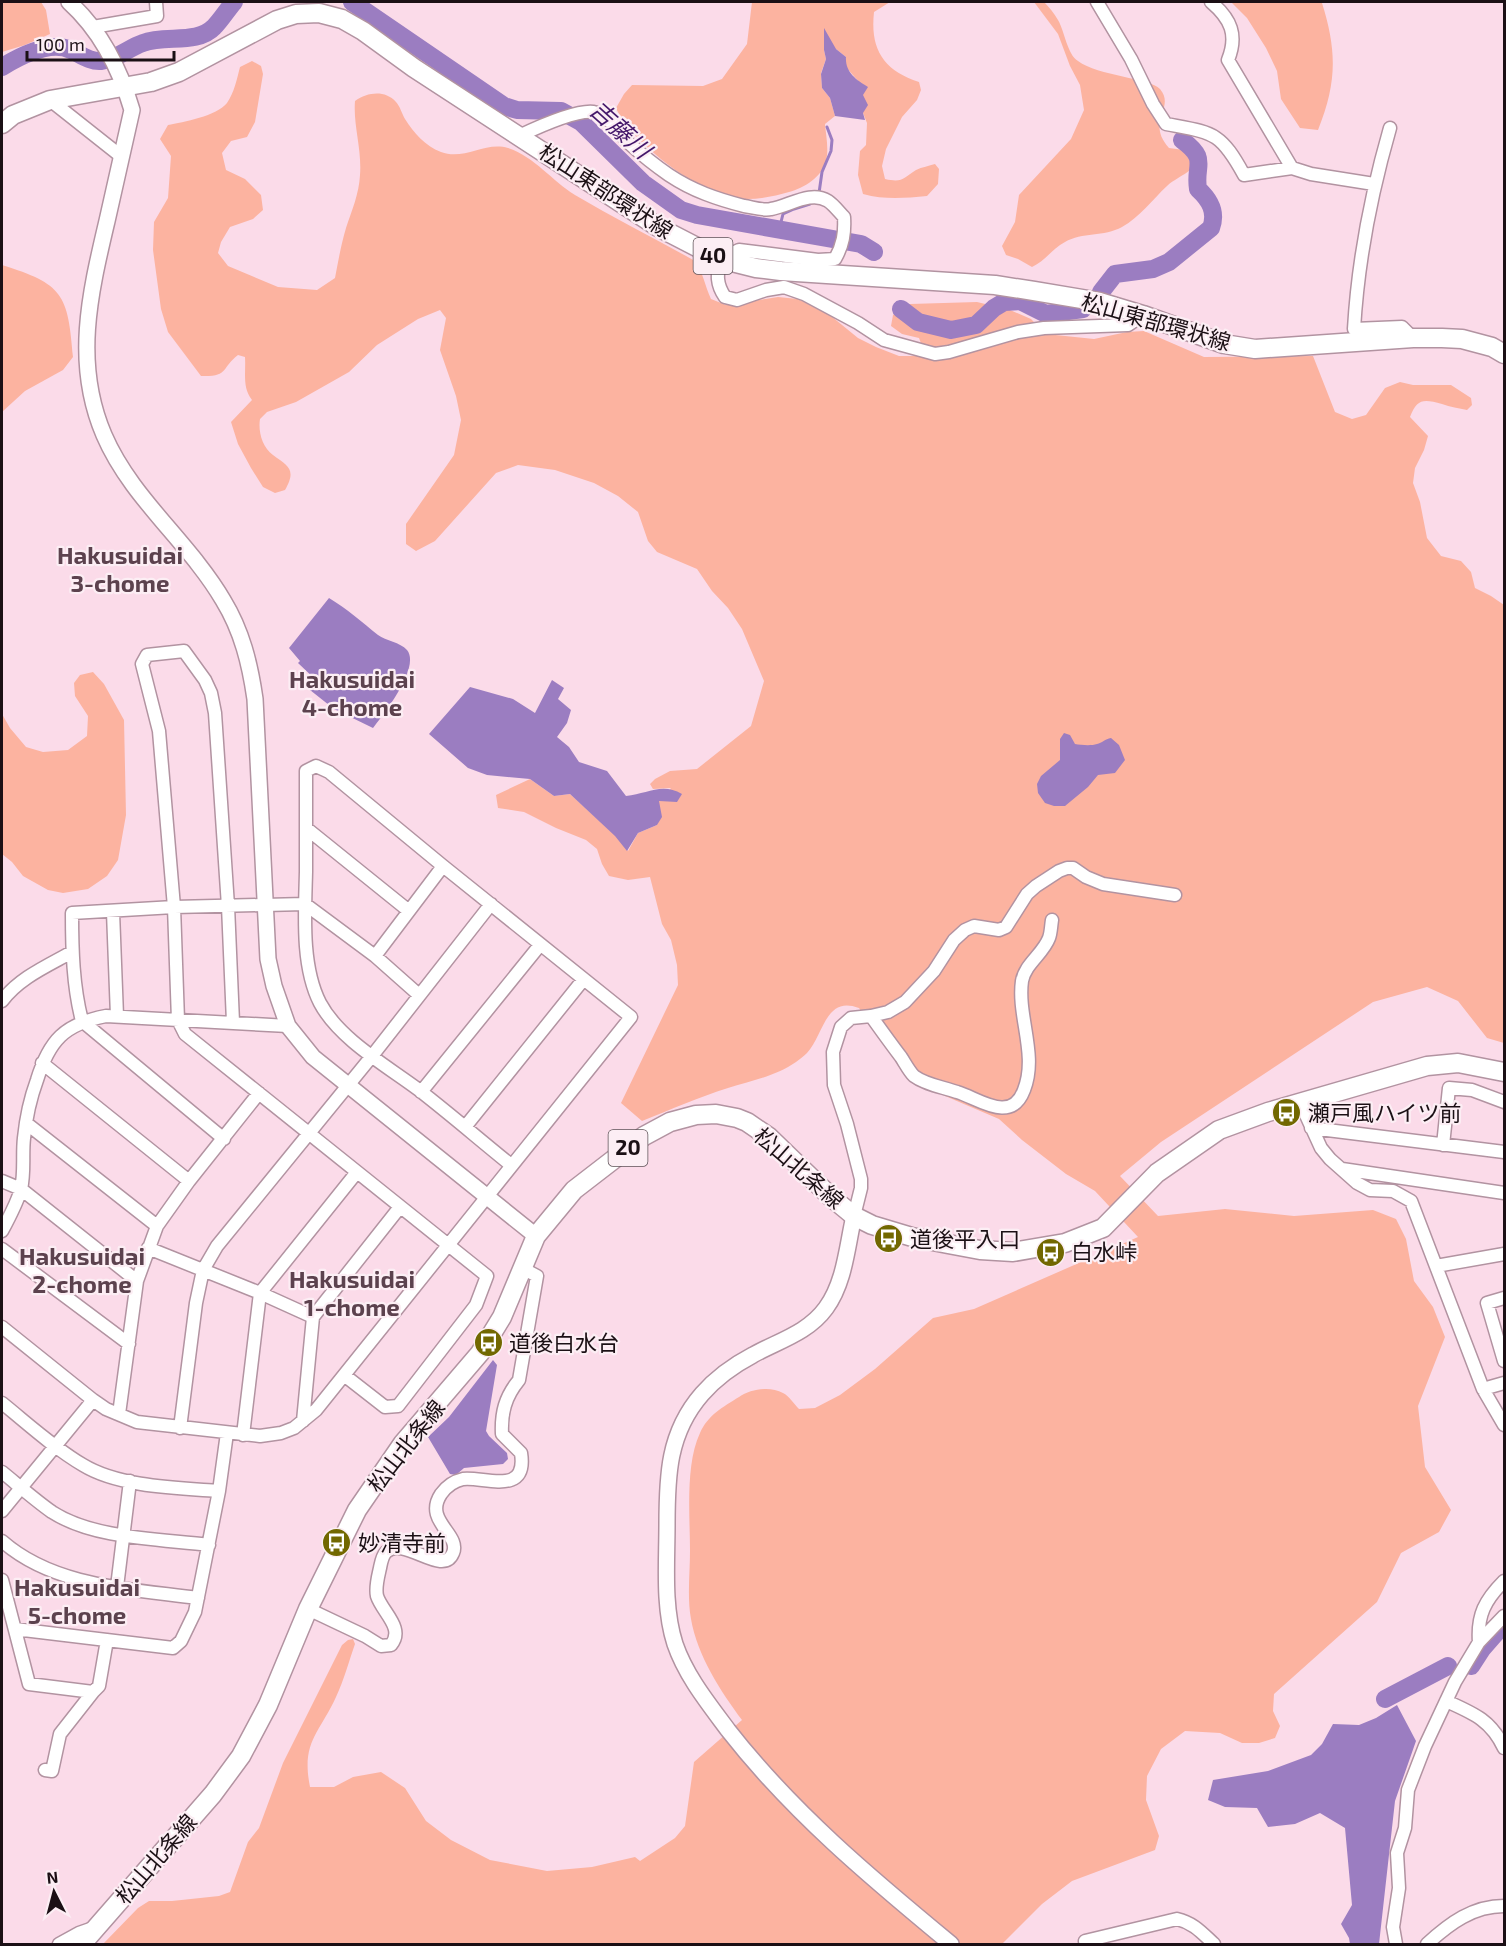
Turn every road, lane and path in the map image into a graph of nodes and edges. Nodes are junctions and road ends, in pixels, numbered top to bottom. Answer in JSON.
{"nodes":[{"id":1,"x":69,"y":2,"type":"edge"},
{"id":2,"x":156,"y":2,"type":"edge"},
{"id":3,"x":1097,"y":2,"type":"edge"},
{"id":4,"x":1211,"y":2,"type":"edge"},
{"id":5,"x":93,"y":27,"type":"junction"},
{"id":6,"x":121,"y":79,"type":"junction"},
{"id":7,"x":50,"y":100,"type":"junction"},
{"id":8,"x":2,"y":123,"type":"edge"},
{"id":9,"x":1390,"y":128,"type":"dead end"},
{"id":10,"x":519,"y":136,"type":"junction"},
{"id":11,"x":122,"y":157,"type":"junction"},
{"id":12,"x":1292,"y":168,"type":"junction"},
{"id":13,"x":1374,"y":184,"type":"junction"},
{"id":14,"x":720,"y":260,"type":"junction"},
{"id":15,"x":1143,"y":315,"type":"junction"},
{"id":16,"x":1413,"y":338,"type":"junction"},
{"id":17,"x":1504,"y":354,"type":"edge"},
{"id":18,"x":306,"y":828,"type":"junction"},
{"id":19,"x":442,"y":867,"type":"junction"},
{"id":20,"x":1175,"y":895,"type":"dead end"},
{"id":21,"x":306,"y":904,"type":"junction"},
{"id":22,"x":491,"y":904,"type":"junction"},
{"id":23,"x":228,"y":906,"type":"junction"},
{"id":24,"x":266,"y":906,"type":"junction"},
{"id":25,"x":174,"y":907,"type":"junction"},
{"id":26,"x":409,"y":910,"type":"junction"},
{"id":27,"x":113,"y":912,"type":"junction"},
{"id":28,"x":1052,"y":920,"type":"dead end"},
{"id":29,"x":540,"y":945,"type":"junction"},
{"id":30,"x":72,"y":952,"type":"junction"},
{"id":31,"x":375,"y":956,"type":"junction"},
{"id":32,"x":583,"y":980,"type":"junction"},
{"id":33,"x":419,"y":995,"type":"junction"},
{"id":34,"x":2,"y":1001,"type":"edge"},
{"id":35,"x":117,"y":1016,"type":"junction"},
{"id":36,"x":871,"y":1016,"type":"junction"},
{"id":37,"x":178,"y":1020,"type":"junction"},
{"id":38,"x":82,"y":1022,"type":"junction"},
{"id":39,"x":233,"y":1022,"type":"junction"},
{"id":40,"x":288,"y":1026,"type":"junction"},
{"id":41,"x":372,"y":1056,"type":"junction"},
{"id":42,"x":42,"y":1063,"type":"junction"},
{"id":43,"x":1504,"y":1072,"type":"edge"},
{"id":44,"x":347,"y":1086,"type":"junction"},
{"id":45,"x":421,"y":1092,"type":"junction"},
{"id":46,"x":259,"y":1094,"type":"junction"},
{"id":47,"x":1300,"y":1102,"type":"junction"},
{"id":48,"x":1504,"y":1102,"type":"edge"},
{"id":49,"x":26,"y":1123,"type":"junction"},
{"id":50,"x":465,"y":1127,"type":"junction"},
{"id":51,"x":1311,"y":1128,"type":"junction"},
{"id":52,"x":308,"y":1133,"type":"junction"},
{"id":53,"x":224,"y":1139,"type":"junction"},
{"id":54,"x":1443,"y":1145,"type":"junction"},
{"id":55,"x":1504,"y":1152,"type":"edge"},
{"id":56,"x":511,"y":1165,"type":"junction"},
{"id":57,"x":1342,"y":1169,"type":"junction"},
{"id":58,"x":357,"y":1172,"type":"junction"},
{"id":59,"x":2,"y":1181,"type":"edge"},
{"id":60,"x":189,"y":1181,"type":"junction"},
{"id":61,"x":21,"y":1188,"type":"junction"},
{"id":62,"x":1501,"y":1193,"type":"edge"},
{"id":63,"x":486,"y":1196,"type":"junction"},
{"id":64,"x":400,"y":1207,"type":"junction"},
{"id":65,"x":855,"y":1216,"type":"junction"},
{"id":66,"x":157,"y":1226,"type":"junction"},
{"id":67,"x":2,"y":1231,"type":"edge"},
{"id":68,"x":536,"y":1236,"type":"junction"},
{"id":69,"x":447,"y":1244,"type":"junction"},
{"id":70,"x":148,"y":1248,"type":"junction"},
{"id":71,"x":2,"y":1249,"type":"edge"},
{"id":72,"x":1504,"y":1254,"type":"edge"},
{"id":73,"x":1436,"y":1266,"type":"junction"},
{"id":74,"x":522,"y":1268,"type":"junction"},
{"id":75,"x":204,"y":1270,"type":"junction"},
{"id":76,"x":137,"y":1281,"type":"junction"},
{"id":77,"x":260,"y":1293,"type":"junction"},
{"id":78,"x":1504,"y":1298,"type":"edge"},
{"id":79,"x":313,"y":1317,"type":"junction"},
{"id":80,"x":2,"y":1327,"type":"edge"},
{"id":81,"x":129,"y":1344,"type":"junction"},
{"id":82,"x":1504,"y":1361,"type":"edge"},
{"id":83,"x":344,"y":1376,"type":"junction"},
{"id":84,"x":1504,"y":1383,"type":"edge"},
{"id":85,"x":1483,"y":1389,"type":"junction"},
{"id":86,"x":93,"y":1400,"type":"junction"},
{"id":87,"x":2,"y":1403,"type":"edge"},
{"id":88,"x":119,"y":1414,"type":"junction"},
{"id":89,"x":303,"y":1421,"type":"junction"},
{"id":90,"x":1504,"y":1425,"type":"edge"},
{"id":91,"x":180,"y":1428,"type":"junction"},
{"id":92,"x":227,"y":1433,"type":"junction"},
{"id":93,"x":243,"y":1435,"type":"junction"},
{"id":94,"x":56,"y":1446,"type":"junction"},
{"id":95,"x":2,"y":1472,"type":"edge"},
{"id":96,"x":130,"y":1481,"type":"junction"},
{"id":97,"x":20,"y":1487,"type":"junction"},
{"id":98,"x":219,"y":1491,"type":"junction"},
{"id":99,"x":2,"y":1511,"type":"edge"},
{"id":100,"x":124,"y":1535,"type":"junction"},
{"id":101,"x":2,"y":1540,"type":"edge"},
{"id":102,"x":209,"y":1545,"type":"junction"},
{"id":103,"x":2,"y":1580,"type":"edge"},
{"id":104,"x":1504,"y":1581,"type":"edge"},
{"id":105,"x":117,"y":1587,"type":"junction"},
{"id":106,"x":198,"y":1598,"type":"junction"},
{"id":107,"x":308,"y":1609,"type":"junction"},
{"id":108,"x":1504,"y":1616,"type":"edge"},
{"id":109,"x":15,"y":1629,"type":"junction"},
{"id":110,"x":107,"y":1640,"type":"junction"},
{"id":111,"x":1479,"y":1642,"type":"junction"},
{"id":112,"x":93,"y":1692,"type":"junction"},
{"id":113,"x":1446,"y":1701,"type":"junction"},
{"id":114,"x":1504,"y":1748,"type":"edge"},
{"id":115,"x":45,"y":1770,"type":"dead end"},
{"id":116,"x":1504,"y":1906,"type":"edge"},
{"id":117,"x":98,"y":1926,"type":"junction"},
{"id":118,"x":59,"y":1944,"type":"edge"},
{"id":119,"x":82,"y":1944,"type":"edge"},
{"id":120,"x":951,"y":1944,"type":"edge"},
{"id":121,"x":1086,"y":1944,"type":"edge"},
{"id":122,"x":1214,"y":1944,"type":"edge"},
{"id":123,"x":1396,"y":1944,"type":"edge"},
{"id":124,"x":1427,"y":1944,"type":"edge"}],
"edges":[{"from":1,"to":5,"type":"street"},
{"from":2,"to":5,"type":"street"},
{"from":3,"to":12,"type":"street"},
{"from":4,"to":12,"type":"street"},
{"from":5,"to":6,"type":"street"},
{"from":6,"to":7,"type":"main road","name":"松山東部環状線","number":"40"},
{"from":6,"to":10,"type":"main road","name":"松山東部環状線","number":"40"},
{"from":6,"to":11,"type":"street"},
{"from":7,"to":8,"type":"main road","name":"松山東部環状線","number":"40"},
{"from":7,"to":11,"type":"street"},
{"from":9,"to":13,"type":"street"},
{"from":10,"to":14,"type":"main road","name":"松山東部環状線","number":"40"},
{"from":10,"to":14,"type":"street"},
{"from":11,"to":24,"type":"street"},
{"from":12,"to":13,"type":"street"},
{"from":13,"to":16,"type":"street"},
{"from":14,"to":15,"type":"main road","name":"松山東部環状線","number":"40"},
{"from":14,"to":15,"type":"street"},
{"from":15,"to":16,"type":"main road","name":"松山東部環状線","number":"40"},
{"from":16,"to":17,"type":"main road","name":"松山東部環状線","number":"40"},
{"from":18,"to":19,"type":"street"},
{"from":18,"to":21,"type":"street"},
{"from":18,"to":26,"type":"street"},
{"from":19,"to":22,"type":"street"},
{"from":19,"to":26,"type":"street"},
{"from":20,"to":36,"type":"street"},
{"from":21,"to":24,"type":"street"},
{"from":21,"to":31,"type":"street"},
{"from":21,"to":41,"type":"street"},
{"from":22,"to":29,"type":"street"},
{"from":22,"to":33,"type":"street"},
{"from":23,"to":24,"type":"street"},
{"from":23,"to":25,"type":"street"},
{"from":23,"to":25,"type":"street"},
{"from":23,"to":39,"type":"street"},
{"from":24,"to":40,"type":"street"},
{"from":25,"to":27,"type":"street"},
{"from":25,"to":37,"type":"street"},
{"from":26,"to":31,"type":"street"},
{"from":27,"to":30,"type":"street"},
{"from":27,"to":35,"type":"street"},
{"from":28,"to":36,"type":"street"},
{"from":29,"to":32,"type":"street"},
{"from":29,"to":45,"type":"street"},
{"from":30,"to":34,"type":"street"},
{"from":30,"to":38,"type":"street"},
{"from":31,"to":33,"type":"street"},
{"from":32,"to":50,"type":"street"},
{"from":32,"to":56,"type":"street"},
{"from":33,"to":41,"type":"street"},
{"from":35,"to":37,"type":"street"},
{"from":35,"to":38,"type":"street"},
{"from":36,"to":65,"type":"street"},
{"from":37,"to":39,"type":"street"},
{"from":37,"to":46,"type":"street"},
{"from":38,"to":42,"type":"street"},
{"from":38,"to":53,"type":"street"},
{"from":39,"to":40,"type":"street"},
{"from":40,"to":44,"type":"street"},
{"from":41,"to":44,"type":"street"},
{"from":41,"to":45,"type":"street"},
{"from":42,"to":49,"type":"street"},
{"from":42,"to":60,"type":"street"},
{"from":43,"to":47,"type":"main road","name":"松山北条線","number":"20"},
{"from":44,"to":52,"type":"street"},
{"from":44,"to":63,"type":"street"},
{"from":45,"to":50,"type":"street"},
{"from":46,"to":52,"type":"street"},
{"from":46,"to":53,"type":"street"},
{"from":47,"to":51,"type":"street"},
{"from":47,"to":65,"type":"main road","name":"松山北条線","number":"20"},
{"from":48,"to":54,"type":"street"},
{"from":49,"to":61,"type":"street"},
{"from":49,"to":66,"type":"street"},
{"from":50,"to":56,"type":"street"},
{"from":51,"to":54,"type":"street"},
{"from":51,"to":57,"type":"street"},
{"from":52,"to":58,"type":"street"},
{"from":52,"to":75,"type":"street"},
{"from":53,"to":60,"type":"street"},
{"from":54,"to":55,"type":"street"},
{"from":56,"to":63,"type":"street"},
{"from":57,"to":62,"type":"street"},
{"from":57,"to":73,"type":"street"},
{"from":58,"to":64,"type":"street"},
{"from":58,"to":77,"type":"street"},
{"from":59,"to":61,"type":"street"},
{"from":60,"to":66,"type":"street"},
{"from":61,"to":67,"type":"street"},
{"from":61,"to":76,"type":"street"},
{"from":63,"to":68,"type":"street"},
{"from":63,"to":69,"type":"street"},
{"from":64,"to":69,"type":"street"},
{"from":64,"to":79,"type":"street"},
{"from":65,"to":68,"type":"main road","name":"松山北条線","number":"20"},
{"from":65,"to":120,"type":"street"},
{"from":66,"to":70,"type":"street"},
{"from":68,"to":74,"type":"main road","name":"松山北条線","number":"20"},
{"from":69,"to":83,"type":"street"},
{"from":69,"to":83,"type":"street"},
{"from":70,"to":75,"type":"street"},
{"from":70,"to":76,"type":"street"},
{"from":71,"to":81,"type":"street"},
{"from":72,"to":73,"type":"street"},
{"from":73,"to":85,"type":"street"},
{"from":74,"to":107,"type":"main road","name":"松山北条線","number":"20"},
{"from":74,"to":107,"type":"street"},
{"from":75,"to":77,"type":"street"},
{"from":75,"to":91,"type":"street"},
{"from":76,"to":81,"type":"street"},
{"from":77,"to":79,"type":"street"},
{"from":77,"to":93,"type":"street"},
{"from":78,"to":82,"type":"street"},
{"from":79,"to":89,"type":"street"},
{"from":80,"to":86,"type":"street"},
{"from":81,"to":88,"type":"street"},
{"from":83,"to":89,"type":"street"},
{"from":84,"to":85,"type":"street"},
{"from":85,"to":90,"type":"street"},
{"from":86,"to":88,"type":"street"},
{"from":86,"to":94,"type":"street"},
{"from":87,"to":94,"type":"street"},
{"from":88,"to":91,"type":"street"},
{"from":89,"to":93,"type":"street"},
{"from":91,"to":92,"type":"street"},
{"from":92,"to":93,"type":"street"},
{"from":92,"to":98,"type":"street"},
{"from":94,"to":96,"type":"street"},
{"from":94,"to":97,"type":"street"},
{"from":95,"to":97,"type":"street"},
{"from":96,"to":98,"type":"street"},
{"from":96,"to":100,"type":"street"},
{"from":97,"to":99,"type":"street"},
{"from":97,"to":100,"type":"street"},
{"from":98,"to":102,"type":"street"},
{"from":100,"to":102,"type":"street"},
{"from":100,"to":105,"type":"street"},
{"from":101,"to":105,"type":"street"},
{"from":102,"to":106,"type":"street"},
{"from":103,"to":109,"type":"street"},
{"from":104,"to":111,"type":"street"},
{"from":105,"to":106,"type":"street"},
{"from":106,"to":110,"type":"street"},
{"from":107,"to":117,"type":"main road","name":"松山北条線","number":"20"},
{"from":108,"to":111,"type":"street"},
{"from":109,"to":110,"type":"street"},
{"from":109,"to":112,"type":"street"},
{"from":110,"to":112,"type":"street"},
{"from":111,"to":113,"type":"street"},
{"from":112,"to":115,"type":"street"},
{"from":113,"to":114,"type":"street"},
{"from":113,"to":123,"type":"street"},
{"from":116,"to":124,"type":"street"},
{"from":117,"to":118,"type":"street"},
{"from":117,"to":119,"type":"main road","name":"松山北条線","number":"20"},
{"from":121,"to":122,"type":"street"}]}
